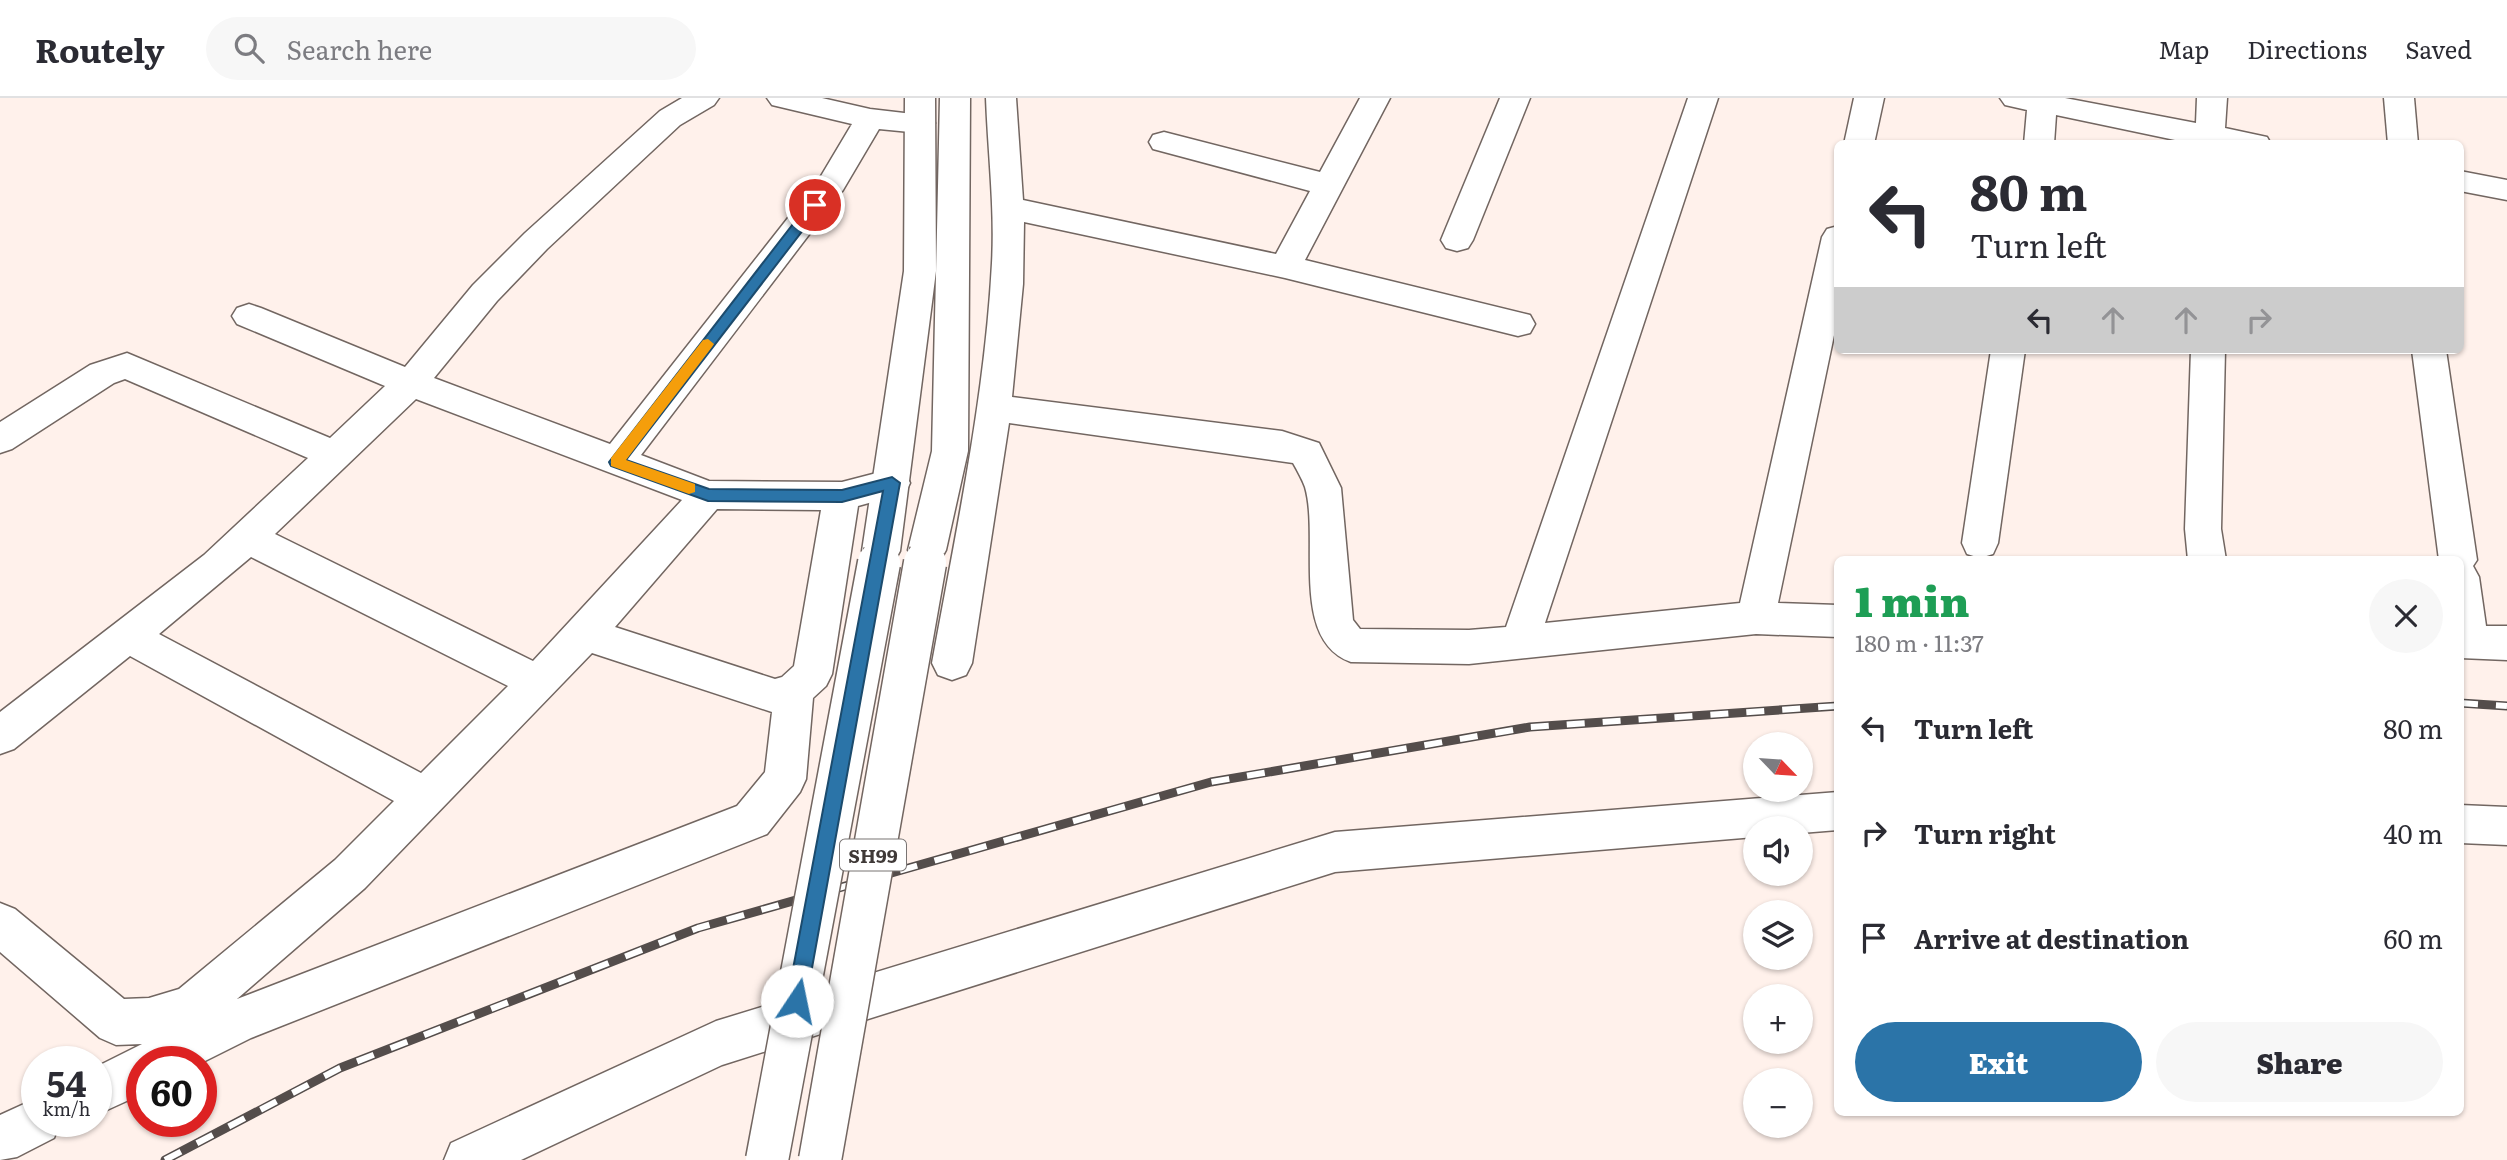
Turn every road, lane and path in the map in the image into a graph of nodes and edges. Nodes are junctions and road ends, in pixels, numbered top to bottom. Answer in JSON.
{"nodes":[{"id":1,"x":704,"y":98,"type":"edge"},
{"id":2,"x":782,"y":98,"type":"edge"},
{"id":3,"x":955,"y":98,"type":"edge"},
{"id":4,"x":1001,"y":98,"type":"edge"},
{"id":5,"x":1375,"y":98,"type":"edge"},
{"id":6,"x":1515,"y":98,"type":"edge"},
{"id":7,"x":1703,"y":98,"type":"edge"},
{"id":8,"x":1869,"y":98,"type":"edge"},
{"id":9,"x":2212,"y":98,"type":"edge"},
{"id":10,"x":2399,"y":98,"type":"edge"},
{"id":11,"x":2033,"y":100,"type":"edge"},
{"id":12,"x":920,"y":111,"type":"edge"},
{"id":13,"x":870,"y":118,"type":"junction"},
{"id":14,"x":2209,"y":139,"type":"edge"},
{"id":15,"x":1860,"y":140,"type":"edge"},
{"id":16,"x":2038,"y":140,"type":"edge"},
{"id":17,"x":2403,"y":140,"type":"edge"},
{"id":18,"x":1164,"y":142,"type":"dead end"},
{"id":19,"x":2464,"y":182,"type":"edge"},
{"id":20,"x":1328,"y":185,"type":"junction"},
{"id":21,"x":2507,"y":190,"type":"edge"},
{"id":22,"x":1008,"y":208,"type":"junction"},
{"id":23,"x":1457,"y":240,"type":"dead end"},
{"id":24,"x":1834,"y":256,"type":"edge"},
{"id":25,"x":1284,"y":267,"type":"junction"},
{"id":26,"x":249,"y":316,"type":"dead end"},
{"id":27,"x":1518,"y":324,"type":"dead end"},
{"id":28,"x":2007,"y":354,"type":"edge"},
{"id":29,"x":2208,"y":354,"type":"edge"},
{"id":30,"x":2430,"y":354,"type":"edge"},
{"id":31,"x":411,"y":383,"type":"junction"},
{"id":32,"x":994,"y":408,"type":"junction"},
{"id":33,"x":0,"y":439,"type":"edge"},
{"id":34,"x":336,"y":455,"type":"junction"},
{"id":35,"x":616,"y":462,"type":"junction"},
{"id":36,"x":892,"y":483,"type":"junction"},
{"id":37,"x":708,"y":495,"type":"junction"},
{"id":38,"x":842,"y":496,"type":"junction"},
{"id":39,"x":247,"y":538,"type":"junction"},
{"id":40,"x":1980,"y":543,"type":"dead end"},
{"id":41,"x":2206,"y":556,"type":"edge"},
{"id":42,"x":2457,"y":556,"type":"edge"},
{"id":43,"x":1756,"y":618,"type":"junction"},
{"id":44,"x":1834,"y":621,"type":"edge"},
{"id":45,"x":586,"y":634,"type":"junction"},
{"id":46,"x":128,"y":636,"type":"junction"},
{"id":47,"x":2465,"y":641,"type":"edge"},
{"id":48,"x":2507,"y":643,"type":"edge"},
{"id":49,"x":1518,"y":644,"type":"junction"},
{"id":50,"x":952,"y":663,"type":"dead end"},
{"id":51,"x":538,"y":682,"type":"junction"},
{"id":52,"x":794,"y":691,"type":"junction"},
{"id":53,"x":0,"y":736,"type":"edge"},
{"id":54,"x":426,"y":797,"type":"junction"},
{"id":55,"x":1834,"y":811,"type":"edge"},
{"id":56,"x":2464,"y":824,"type":"edge"},
{"id":57,"x":2507,"y":826,"type":"edge"},
{"id":58,"x":0,"y":924,"type":"edge"},
{"id":59,"x":187,"y":1046,"type":"edge"},
{"id":60,"x":21,"y":1129,"type":"edge"},
{"id":61,"x":0,"y":1140,"type":"edge"},
{"id":62,"x":468,"y":1160,"type":"edge"},
{"id":63,"x":767,"y":1160,"type":"edge"},
{"id":64,"x":820,"y":1160,"type":"edge"}],
"edges":[{"from":1,"to":31,"type":"street"},
{"from":2,"to":13,"type":"street"},
{"from":3,"to":64,"type":"street","number":"SH99","bridge":true},
{"from":4,"to":22,"type":"street"},
{"from":5,"to":20,"type":"street"},
{"from":6,"to":23,"type":"street"},
{"from":7,"to":49,"type":"street"},
{"from":8,"to":15,"type":"street"},
{"from":9,"to":14,"type":"street"},
{"from":10,"to":17,"type":"street"},
{"from":11,"to":14,"type":"street"},
{"from":11,"to":16,"type":"street"},
{"from":12,"to":13,"type":"street"},
{"from":12,"to":36,"type":"street","number":"SH99"},
{"from":13,"to":35,"type":"street"},
{"from":18,"to":20,"type":"street"},
{"from":19,"to":21,"type":"street"},
{"from":20,"to":25,"type":"street"},
{"from":22,"to":25,"type":"street"},
{"from":22,"to":32,"type":"street"},
{"from":24,"to":43,"type":"street"},
{"from":25,"to":27,"type":"street"},
{"from":26,"to":31,"type":"street"},
{"from":28,"to":40,"type":"street"},
{"from":29,"to":41,"type":"street"},
{"from":30,"to":42,"type":"street"},
{"from":31,"to":34,"type":"street"},
{"from":31,"to":35,"type":"street"},
{"from":32,"to":49,"type":"street"},
{"from":32,"to":50,"type":"street"},
{"from":33,"to":34,"type":"street"},
{"from":34,"to":39,"type":"street"},
{"from":35,"to":37,"type":"street"},
{"from":36,"to":38,"type":"street"},
{"from":36,"to":63,"type":"street","number":"SH99","bridge":true},
{"from":37,"to":38,"type":"street"},
{"from":37,"to":45,"type":"street"},
{"from":38,"to":52,"type":"street"},
{"from":39,"to":46,"type":"street"},
{"from":39,"to":51,"type":"street"},
{"from":43,"to":44,"type":"street"},
{"from":43,"to":49,"type":"street"},
{"from":45,"to":51,"type":"street"},
{"from":45,"to":52,"type":"street"},
{"from":46,"to":53,"type":"street"},
{"from":46,"to":54,"type":"street"},
{"from":47,"to":48,"type":"street"},
{"from":51,"to":54,"type":"street"},
{"from":52,"to":59,"type":"street"},
{"from":54,"to":58,"type":"street"},
{"from":55,"to":62,"type":"street"},
{"from":56,"to":57,"type":"street"},
{"from":60,"to":61,"type":"street"}]}
